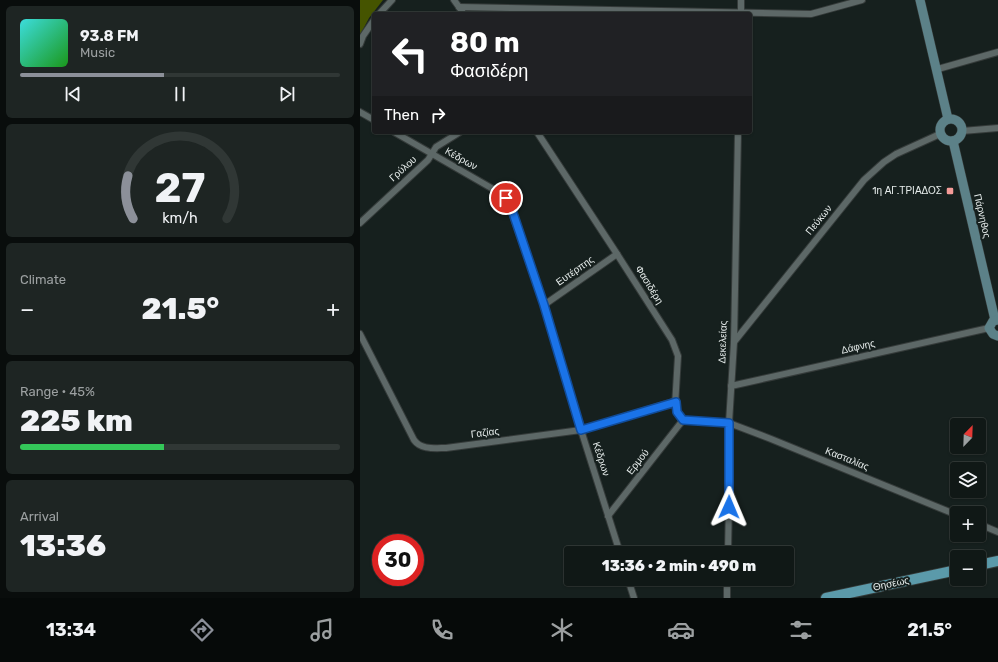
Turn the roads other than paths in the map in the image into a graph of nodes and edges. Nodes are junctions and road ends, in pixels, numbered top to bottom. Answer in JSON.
{"nodes":[{"id":1,"x":392,"y":0,"type":"edge"},
{"id":2,"x":454,"y":0,"type":"edge"},
{"id":3,"x":741,"y":0,"type":"edge"},
{"id":4,"x":862,"y":0,"type":"edge"},
{"id":5,"x":920,"y":0,"type":"edge"},
{"id":6,"x":459,"y":7,"type":"junction"},
{"id":7,"x":381,"y":12,"type":"edge"},
{"id":8,"x":463,"y":12,"type":"edge"},
{"id":9,"x":660,"y":12,"type":"edge"},
{"id":10,"x":741,"y":12,"type":"edge"},
{"id":11,"x":752,"y":14,"type":"edge"},
{"id":12,"x":372,"y":23,"type":"edge"},
{"id":13,"x":360,"y":44,"type":"edge"},
{"id":14,"x":998,"y":52,"type":"edge"},
{"id":15,"x":938,"y":69,"type":"junction"},
{"id":16,"x":360,"y":112,"type":"edge"},
{"id":17,"x":372,"y":119,"type":"edge"},
{"id":18,"x":948,"y":119,"type":"junction"},
{"id":19,"x":998,"y":128,"type":"edge"},
{"id":20,"x":962,"y":131,"type":"junction"},
{"id":21,"x":397,"y":134,"type":"edge"},
{"id":22,"x":457,"y":134,"type":"edge"},
{"id":23,"x":538,"y":134,"type":"edge"},
{"id":24,"x":738,"y":134,"type":"edge"},
{"id":25,"x":940,"y":134,"type":"junction"},
{"id":26,"x":953,"y":141,"type":"junction"},
{"id":27,"x":432,"y":155,"type":"junction"},
{"id":28,"x":360,"y":223,"type":"edge"},
{"id":29,"x":617,"y":254,"type":"junction"},
{"id":30,"x":544,"y":305,"type":"junction"},
{"id":31,"x":994,"y":323,"type":"edge"},
{"id":32,"x":360,"y":334,"type":"edge"},
{"id":33,"x":998,"y":336,"type":"edge"},
{"id":34,"x":734,"y":342,"type":"junction"},
{"id":35,"x":731,"y":386,"type":"junction"},
{"id":36,"x":676,"y":402,"type":"junction"},
{"id":37,"x":683,"y":420,"type":"junction"},
{"id":38,"x":729,"y":423,"type":"junction"},
{"id":39,"x":581,"y":430,"type":"junction"},
{"id":40,"x":950,"y":512,"type":"edge"},
{"id":41,"x":608,"y":516,"type":"junction"},
{"id":42,"x":986,"y":527,"type":"edge"},
{"id":43,"x":998,"y":532,"type":"edge"},
{"id":44,"x":618,"y":546,"type":"edge"},
{"id":45,"x":728,"y":546,"type":"edge"},
{"id":46,"x":998,"y":561,"type":"edge"},
{"id":47,"x":986,"y":564,"type":"edge"},
{"id":48,"x":950,"y":571,"type":"edge"},
{"id":49,"x":630,"y":586,"type":"edge"},
{"id":50,"x":727,"y":586,"type":"edge"},
{"id":51,"x":634,"y":598,"type":"edge"},
{"id":52,"x":727,"y":598,"type":"edge"},
{"id":53,"x":826,"y":598,"type":"edge"}],
"edges":[{"from":1,"to":7,"type":"street"},
{"from":2,"to":6,"type":"street"},
{"from":3,"to":10,"type":"street"},
{"from":4,"to":11,"type":"street"},
{"from":5,"to":15,"type":"street"},
{"from":6,"to":8,"type":"street"},
{"from":6,"to":9,"type":"street"},
{"from":12,"to":13,"type":"street"},
{"from":14,"to":15,"type":"street"},
{"from":15,"to":18,"type":"street"},
{"from":16,"to":17,"type":"street"},
{"from":18,"to":20,"type":"street"},
{"from":18,"to":25,"type":"street"},
{"from":19,"to":20,"type":"street"},
{"from":20,"to":26,"type":"street"},
{"from":21,"to":27,"type":"street","name":"Κέδρων"},
{"from":22,"to":27,"type":"street","name":"Γρύλου"},
{"from":23,"to":29,"type":"street","name":"Φασιδέρη"},
{"from":24,"to":34,"type":"street","name":"Δεκελείας"},
{"from":25,"to":26,"type":"street"},
{"from":25,"to":34,"type":"street","name":"Πεύκων"},
{"from":26,"to":31,"type":"street","name":"Πάρνηθος"},
{"from":27,"to":28,"type":"street","name":"Γρύλου"},
{"from":27,"to":30,"type":"street","name":"Κέδρων"},
{"from":29,"to":30,"type":"street","name":"Ευτέρπης"},
{"from":29,"to":36,"type":"street","name":"Φασιδέρη"},
{"from":30,"to":39,"type":"street","name":"Κέδρων"},
{"from":31,"to":33,"type":"street"},
{"from":31,"to":35,"type":"street","name":"Δάφνης"},
{"from":32,"to":39,"type":"street","name":"Γαζίας"},
{"from":34,"to":35,"type":"street","name":"Δεκελείας"},
{"from":35,"to":38,"type":"street","name":"Δεκελείας"},
{"from":36,"to":37,"type":"street","name":"Φασιδέρη"},
{"from":36,"to":39,"type":"street","name":"Γαζίας"},
{"from":37,"to":38,"type":"street"},
{"from":37,"to":41,"type":"street","name":"Ερμού"},
{"from":38,"to":40,"type":"street","name":"Κασταλίας"},
{"from":38,"to":45,"type":"street","name":"Δεκελείας"},
{"from":39,"to":41,"type":"street","name":"Κέδρων"},
{"from":41,"to":44,"type":"street","name":"Κέδρων"},
{"from":42,"to":43,"type":"street"},
{"from":46,"to":47,"type":"main road"},
{"from":48,"to":53,"type":"main road","name":"Θησέως"},
{"from":49,"to":51,"type":"street"},
{"from":50,"to":52,"type":"street"}]}
